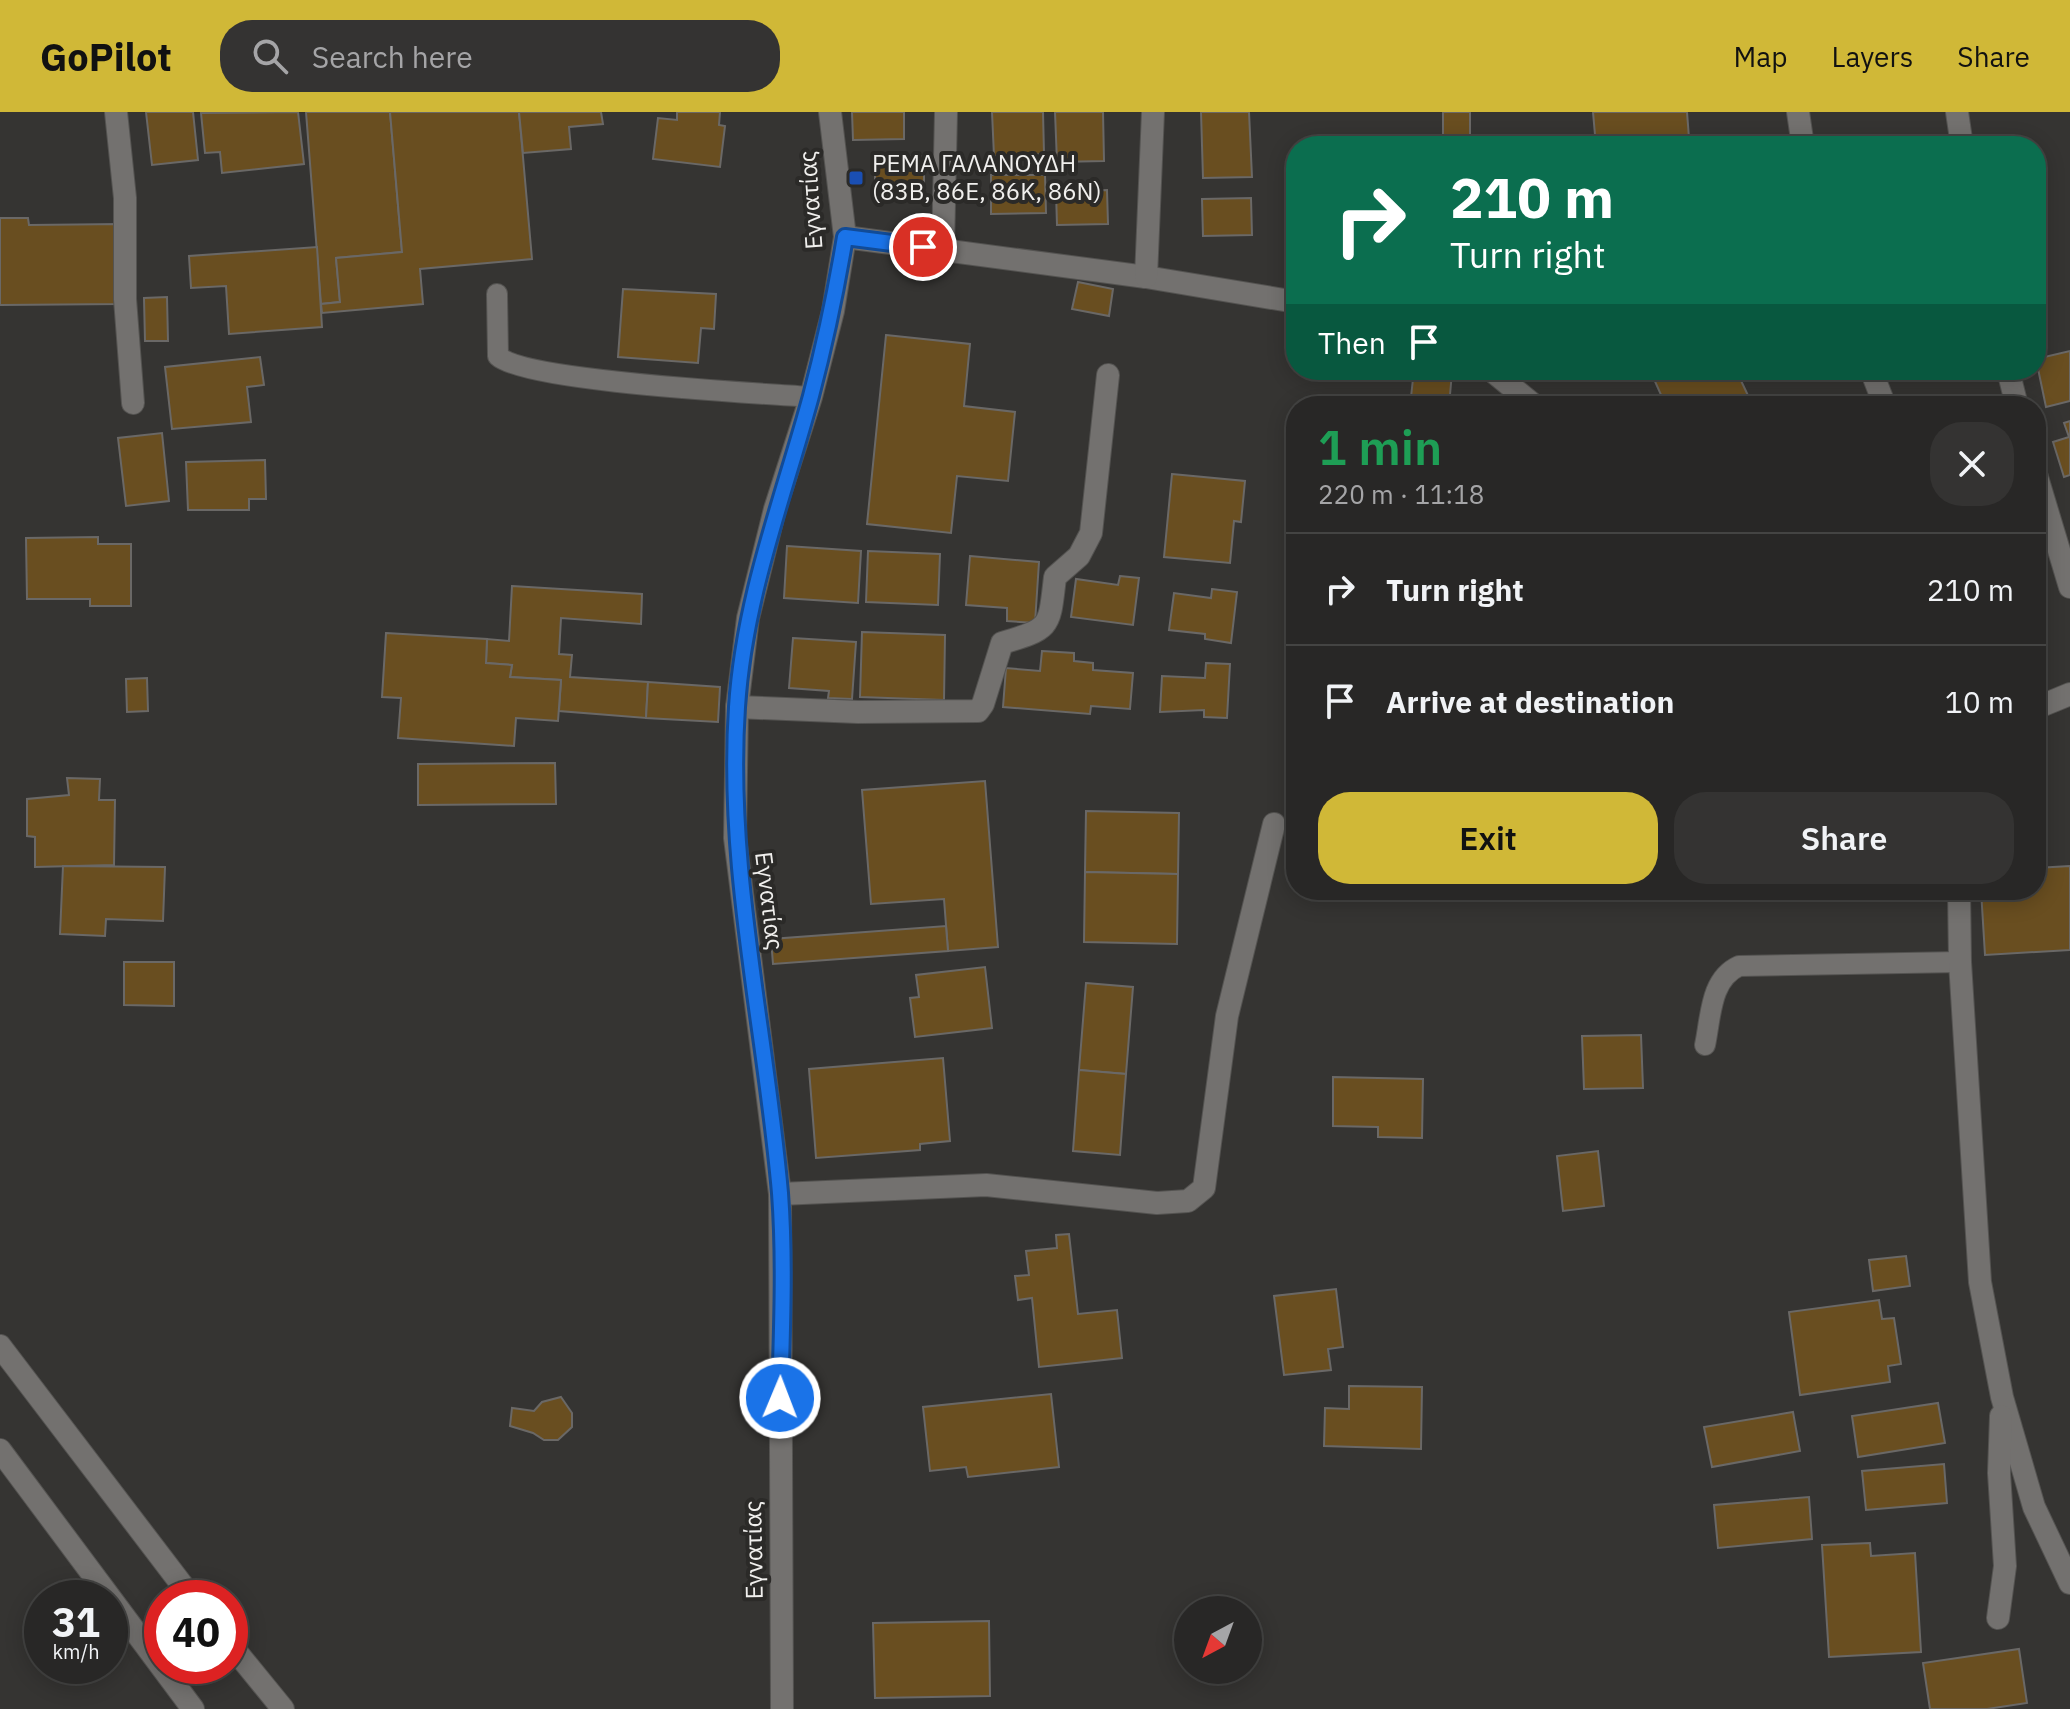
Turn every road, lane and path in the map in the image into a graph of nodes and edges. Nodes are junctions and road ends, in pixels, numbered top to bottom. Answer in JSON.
{"nodes":[{"id":1,"x":116,"y":112,"type":"edge"},
{"id":2,"x":830,"y":112,"type":"edge"},
{"id":3,"x":946,"y":112,"type":"edge"},
{"id":4,"x":1153,"y":112,"type":"edge"},
{"id":5,"x":1798,"y":112,"type":"edge"},
{"id":6,"x":1957,"y":112,"type":"edge"},
{"id":7,"x":1802,"y":136,"type":"edge"},
{"id":8,"x":1961,"y":136,"type":"edge"},
{"id":9,"x":845,"y":237,"type":"junction"},
{"id":10,"x":943,"y":248,"type":"junction"},
{"id":11,"x":1146,"y":277,"type":"junction"},
{"id":12,"x":497,"y":294,"type":"dead end"},
{"id":13,"x":1286,"y":300,"type":"edge"},
{"id":14,"x":1108,"y":375,"type":"dead end"},
{"id":15,"x":1503,"y":380,"type":"edge"},
{"id":16,"x":1523,"y":396,"type":"edge"},
{"id":17,"x":811,"y":397,"type":"junction"},
{"id":18,"x":133,"y":403,"type":"dead end"},
{"id":19,"x":2046,"y":507,"type":"edge"},
{"id":20,"x":2070,"y":587,"type":"edge"},
{"id":21,"x":2070,"y":694,"type":"edge"},
{"id":22,"x":2046,"y":704,"type":"edge"},
{"id":23,"x":737,"y":707,"type":"junction"},
{"id":24,"x":1274,"y":824,"type":"dead end"},
{"id":25,"x":1959,"y":900,"type":"edge"},
{"id":26,"x":1960,"y":962,"type":"junction"},
{"id":27,"x":1705,"y":1045,"type":"dead end"},
{"id":28,"x":780,"y":1194,"type":"junction"},
{"id":29,"x":0,"y":1346,"type":"edge"},
{"id":30,"x":2002,"y":1397,"type":"junction"},
{"id":31,"x":0,"y":1450,"type":"edge"},
{"id":32,"x":178,"y":1580,"type":"edge"},
{"id":33,"x":2070,"y":1583,"type":"edge"},
{"id":34,"x":1998,"y":1618,"type":"dead end"},
{"id":35,"x":248,"y":1666,"type":"edge"},
{"id":36,"x":193,"y":1709,"type":"edge"},
{"id":37,"x":283,"y":1709,"type":"edge"},
{"id":38,"x":782,"y":1709,"type":"edge"}],
"edges":[{"from":1,"to":18,"type":"street"},
{"from":2,"to":9,"type":"street","name":"Εγνατίας"},
{"from":3,"to":10,"type":"street"},
{"from":4,"to":11,"type":"street"},
{"from":5,"to":7,"type":"street"},
{"from":6,"to":8,"type":"street"},
{"from":9,"to":10,"type":"street"},
{"from":9,"to":17,"type":"street","name":"Εγνατίας"},
{"from":10,"to":11,"type":"street"},
{"from":11,"to":13,"type":"street"},
{"from":12,"to":17,"type":"lane"},
{"from":14,"to":23,"type":"street"},
{"from":15,"to":16,"type":"street"},
{"from":17,"to":23,"type":"street","name":"Εγνατίας"},
{"from":19,"to":20,"type":"street"},
{"from":21,"to":22,"type":"street"},
{"from":23,"to":28,"type":"street","name":"Εγνατίας"},
{"from":24,"to":28,"type":"street"},
{"from":25,"to":26,"type":"street"},
{"from":26,"to":27,"type":"lane"},
{"from":26,"to":30,"type":"street"},
{"from":28,"to":38,"type":"street","name":"Εγνατίας"},
{"from":29,"to":32,"type":"street"},
{"from":30,"to":33,"type":"street"},
{"from":30,"to":34,"type":"street"},
{"from":31,"to":36,"type":"street"},
{"from":35,"to":37,"type":"street"}]}
